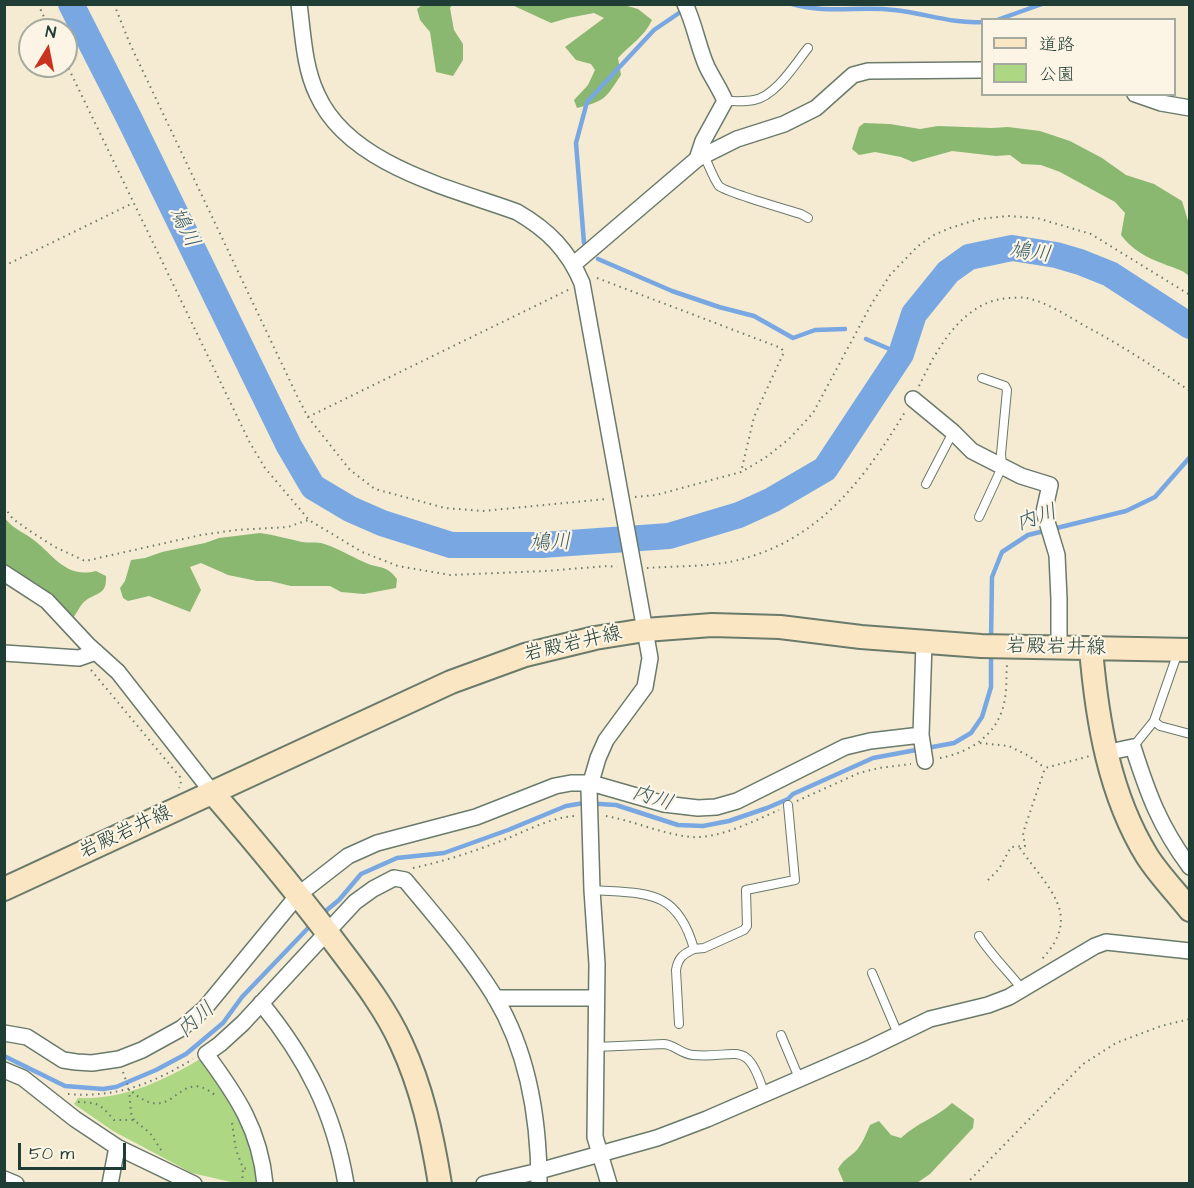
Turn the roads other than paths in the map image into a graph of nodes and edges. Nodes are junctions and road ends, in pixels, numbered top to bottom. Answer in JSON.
{"nodes":[{"id":1,"x":299,"y":4,"type":"edge"},
{"id":2,"x":685,"y":4,"type":"edge"},
{"id":3,"x":808,"y":48,"type":"dead end"},
{"id":4,"x":981,"y":70,"type":"edge"},
{"id":5,"x":1141,"y":96,"type":"edge"},
{"id":6,"x":725,"y":101,"type":"junction"},
{"id":7,"x":1190,"y":108,"type":"edge"},
{"id":8,"x":700,"y":157,"type":"junction"},
{"id":9,"x":808,"y":218,"type":"dead end"},
{"id":10,"x":574,"y":264,"type":"junction"},
{"id":11,"x":982,"y":378,"type":"dead end"},
{"id":12,"x":913,"y":399,"type":"road end"},
{"id":13,"x":953,"y":432,"type":"junction"},
{"id":14,"x":1002,"y":467,"type":"junction"},
{"id":15,"x":926,"y":484,"type":"dead end"},
{"id":16,"x":979,"y":516,"type":"dead end"},
{"id":17,"x":4,"y":573,"type":"edge"},
{"id":18,"x":645,"y":630,"type":"junction"},
{"id":19,"x":924,"y":643,"type":"junction"},
{"id":20,"x":1059,"y":648,"type":"junction"},
{"id":21,"x":1091,"y":649,"type":"junction"},
{"id":22,"x":1184,"y":650,"type":"edge"},
{"id":23,"x":96,"y":652,"type":"junction"},
{"id":24,"x":4,"y":653,"type":"edge"},
{"id":25,"x":1154,"y":721,"type":"junction"},
{"id":26,"x":1190,"y":734,"type":"edge"},
{"id":27,"x":921,"y":735,"type":"junction"},
{"id":28,"x":1133,"y":747,"type":"junction"},
{"id":29,"x":1105,"y":753,"type":"junction"},
{"id":30,"x":925,"y":762,"type":"dead end"},
{"id":31,"x":590,"y":786,"type":"junction"},
{"id":32,"x":212,"y":792,"type":"junction"},
{"id":33,"x":788,"y":805,"type":"dead end"},
{"id":34,"x":1190,"y":867,"type":"edge"},
{"id":35,"x":4,"y":889,"type":"edge"},
{"id":36,"x":591,"y":890,"type":"junction"},
{"id":37,"x":298,"y":895,"type":"junction"},
{"id":38,"x":1190,"y":910,"type":"edge"},
{"id":39,"x":327,"y":932,"type":"junction"},
{"id":40,"x":978,"y":936,"type":"dead end"},
{"id":41,"x":694,"y":949,"type":"junction"},
{"id":42,"x":1190,"y":951,"type":"edge"},
{"id":43,"x":872,"y":973,"type":"dead end"},
{"id":44,"x":1022,"y":989,"type":"junction"},
{"id":45,"x":495,"y":998,"type":"junction"},
{"id":46,"x":596,"y":998,"type":"junction"},
{"id":47,"x":261,"y":1003,"type":"junction"},
{"id":48,"x":679,"y":1024,"type":"dead end"},
{"id":49,"x":4,"y":1033,"type":"edge"},
{"id":50,"x":898,"y":1034,"type":"junction"},
{"id":51,"x":781,"y":1035,"type":"dead end"},
{"id":52,"x":596,"y":1047,"type":"junction"},
{"id":53,"x":4,"y":1070,"type":"edge"},
{"id":54,"x":799,"y":1078,"type":"junction"},
{"id":55,"x":764,"y":1093,"type":"junction"},
{"id":56,"x":117,"y":1147,"type":"junction"},
{"id":57,"x":601,"y":1154,"type":"junction"},
{"id":58,"x":539,"y":1177,"type":"edge"},
{"id":59,"x":4,"y":1179,"type":"edge"},
{"id":60,"x":264,"y":1179,"type":"edge"},
{"id":61,"x":191,"y":1183,"type":"edge"},
{"id":62,"x":16,"y":1184,"type":"edge"},
{"id":63,"x":110,"y":1184,"type":"edge"},
{"id":64,"x":346,"y":1184,"type":"edge"},
{"id":65,"x":440,"y":1184,"type":"edge"},
{"id":66,"x":484,"y":1184,"type":"edge"},
{"id":67,"x":609,"y":1184,"type":"edge"}],
"edges":[{"from":1,"to":10,"type":"street"},
{"from":2,"to":6,"type":"street"},
{"from":3,"to":6,"type":"lane"},
{"from":4,"to":8,"type":"street"},
{"from":5,"to":7,"type":"street"},
{"from":6,"to":8,"type":"street"},
{"from":8,"to":9,"type":"lane"},
{"from":8,"to":10,"type":"street"},
{"from":10,"to":18,"type":"street"},
{"from":11,"to":14,"type":"lane"},
{"from":12,"to":13,"type":"street"},
{"from":13,"to":14,"type":"street"},
{"from":13,"to":15,"type":"lane"},
{"from":14,"to":16,"type":"lane"},
{"from":14,"to":20,"type":"street"},
{"from":17,"to":23,"type":"street"},
{"from":18,"to":19,"type":"main road","name":"岩殿岩井線"},
{"from":18,"to":31,"type":"street"},
{"from":18,"to":32,"type":"main road","name":"岩殿岩井線"},
{"from":19,"to":20,"type":"main road","name":"岩殿岩井線"},
{"from":19,"to":27,"type":"street"},
{"from":20,"to":21,"type":"main road","name":"岩殿岩井線"},
{"from":21,"to":22,"type":"main road","name":"岩殿岩井線"},
{"from":21,"to":29,"type":"main road"},
{"from":22,"to":25,"type":"lane"},
{"from":23,"to":24,"type":"street"},
{"from":23,"to":32,"type":"street"},
{"from":25,"to":26,"type":"lane"},
{"from":25,"to":28,"type":"lane"},
{"from":27,"to":30,"type":"street"},
{"from":27,"to":31,"type":"street"},
{"from":28,"to":29,"type":"street"},
{"from":28,"to":34,"type":"street"},
{"from":29,"to":38,"type":"main road"},
{"from":31,"to":36,"type":"street"},
{"from":31,"to":37,"type":"street"},
{"from":32,"to":35,"type":"main road","name":"岩殿岩井線"},
{"from":32,"to":37,"type":"main road"},
{"from":33,"to":41,"type":"lane"},
{"from":36,"to":41,"type":"lane"},
{"from":36,"to":46,"type":"street"},
{"from":37,"to":39,"type":"main road"},
{"from":37,"to":49,"type":"street"},
{"from":39,"to":45,"type":"street"},
{"from":39,"to":47,"type":"street"},
{"from":39,"to":65,"type":"main road"},
{"from":40,"to":44,"type":"lane"},
{"from":41,"to":48,"type":"lane"},
{"from":42,"to":44,"type":"street"},
{"from":43,"to":50,"type":"lane"},
{"from":44,"to":50,"type":"street"},
{"from":45,"to":46,"type":"street"},
{"from":45,"to":58,"type":"street"},
{"from":46,"to":52,"type":"street"},
{"from":47,"to":60,"type":"street"},
{"from":47,"to":64,"type":"street"},
{"from":50,"to":54,"type":"street"},
{"from":51,"to":54,"type":"lane"},
{"from":52,"to":55,"type":"lane"},
{"from":52,"to":57,"type":"street"},
{"from":53,"to":56,"type":"street"},
{"from":54,"to":55,"type":"street"},
{"from":55,"to":57,"type":"street"},
{"from":56,"to":61,"type":"street"},
{"from":56,"to":63,"type":"street"},
{"from":57,"to":58,"type":"street"},
{"from":57,"to":67,"type":"street"},
{"from":58,"to":66,"type":"street"},
{"from":59,"to":62,"type":"street"}]}
